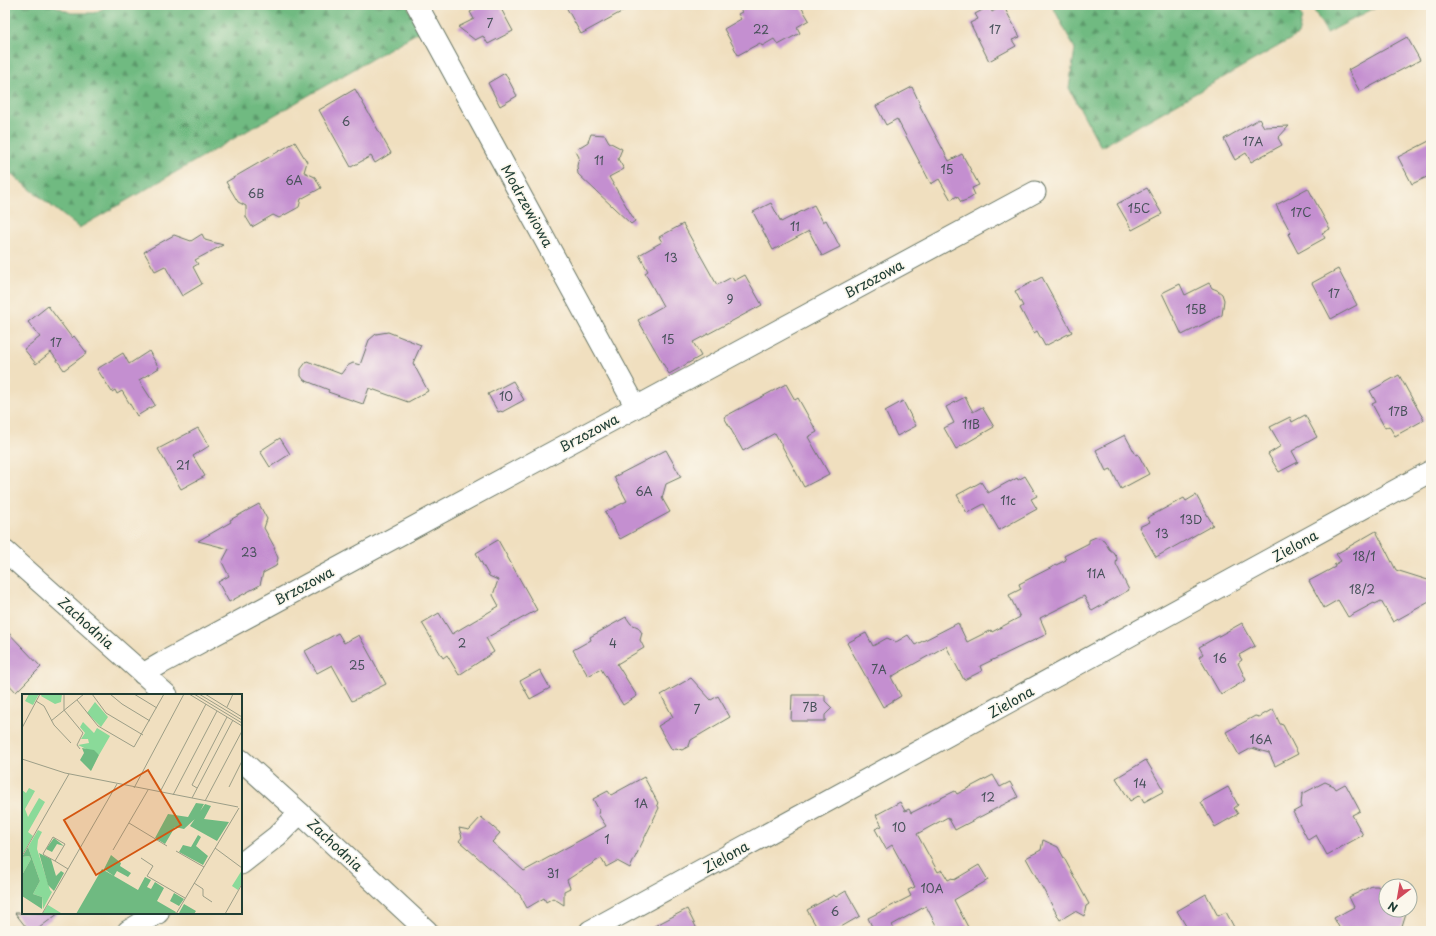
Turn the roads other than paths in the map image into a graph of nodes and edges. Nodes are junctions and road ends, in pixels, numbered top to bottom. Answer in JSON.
{"nodes":[{"id":1,"x":417,"y":5,"type":"edge"},
{"id":2,"x":1035,"y":192,"type":"dead end"},
{"id":3,"x":636,"y":407,"type":"junction"},
{"id":4,"x":1431,"y":471,"type":"edge"},
{"id":5,"x":8,"y":560,"type":"edge"},
{"id":6,"x":143,"y":674,"type":"junction"},
{"id":7,"x":166,"y":694,"type":"edge"},
{"id":8,"x":242,"y":761,"type":"edge"},
{"id":9,"x":300,"y":813,"type":"junction"},
{"id":10,"x":242,"y":863,"type":"edge"},
{"id":11,"x":156,"y":914,"type":"edge"},
{"id":12,"x":128,"y":931,"type":"edge"},
{"id":13,"x":427,"y":931,"type":"edge"},
{"id":14,"x":590,"y":931,"type":"edge"}],
"edges":[{"from":1,"to":3,"type":"street","name":"Modrzewiowa"},
{"from":2,"to":3,"type":"street","name":"Brzozowa"},
{"from":3,"to":6,"type":"street","name":"Brzozowa"},
{"from":4,"to":14,"type":"street","name":"Zielona"},
{"from":5,"to":6,"type":"street","name":"Zachodnia"},
{"from":6,"to":7,"type":"street","name":"Zachodnia"},
{"from":8,"to":9,"type":"street","name":"Zachodnia"},
{"from":9,"to":10,"type":"street"},
{"from":9,"to":13,"type":"street","name":"Zachodnia"},
{"from":11,"to":12,"type":"street"}]}
